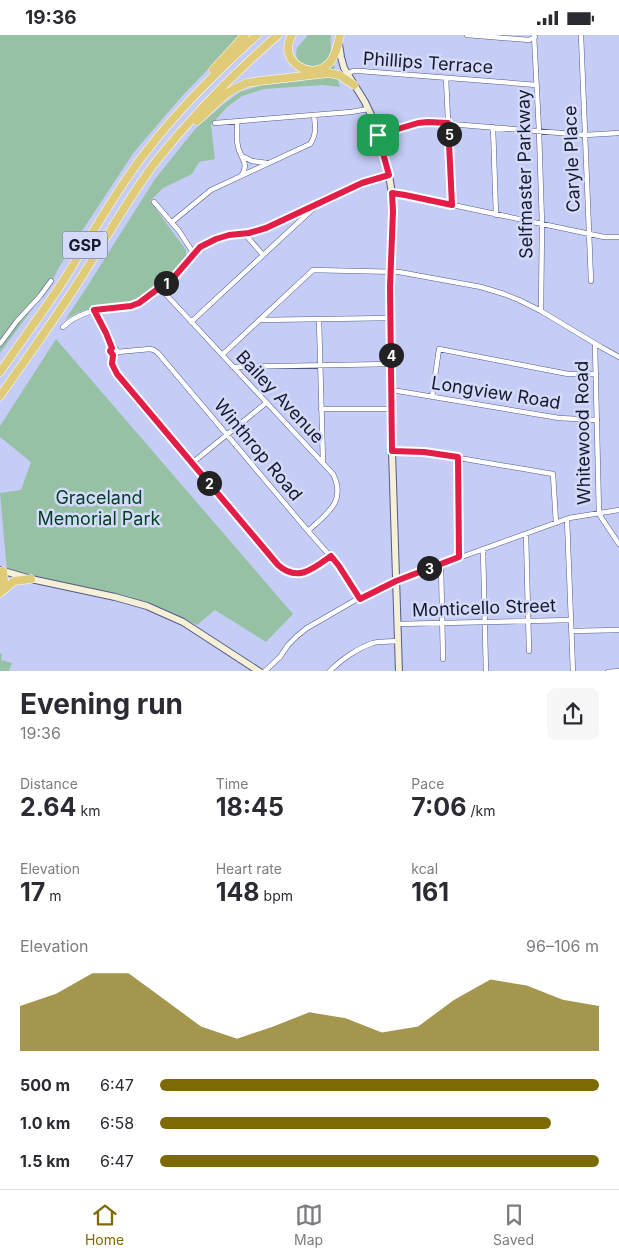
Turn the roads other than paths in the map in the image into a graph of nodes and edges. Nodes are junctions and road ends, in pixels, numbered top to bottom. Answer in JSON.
{"nodes":[{"id":1,"x":245,"y":35,"type":"edge"},
{"id":2,"x":258,"y":35,"type":"edge"},
{"id":3,"x":278,"y":35,"type":"edge"},
{"id":4,"x":292,"y":35,"type":"edge"},
{"id":5,"x":340,"y":35,"type":"edge"},
{"id":6,"x":468,"y":35,"type":"edge"},
{"id":7,"x":581,"y":35,"type":"edge"},
{"id":8,"x":535,"y":36,"type":"edge"},
{"id":9,"x":315,"y":70,"type":"junction"},
{"id":10,"x":347,"y":74,"type":"junction"},
{"id":11,"x":446,"y":78,"type":"junction"},
{"id":12,"x":354,"y":85,"type":"junction"},
{"id":13,"x":537,"y":85,"type":"junction"},
{"id":14,"x":368,"y":109,"type":"junction"},
{"id":15,"x":314,"y":115,"type":"junction"},
{"id":16,"x":172,"y":120,"type":"junction"},
{"id":17,"x":237,"y":121,"type":"junction"},
{"id":18,"x":215,"y":123,"type":"dead end"},
{"id":19,"x":448,"y":123,"type":"junction"},
{"id":20,"x":493,"y":127,"type":"junction"},
{"id":21,"x":539,"y":131,"type":"junction"},
{"id":22,"x":619,"y":133,"type":"edge"},
{"id":23,"x":378,"y":135,"type":"junction"},
{"id":24,"x":585,"y":135,"type":"junction"},
{"id":25,"x":166,"y":149,"type":"junction"},
{"id":26,"x":243,"y":156,"type":"junction"},
{"id":27,"x":272,"y":163,"type":"junction"},
{"id":28,"x":389,"y":175,"type":"junction"},
{"id":29,"x":242,"y":176,"type":"junction"},
{"id":30,"x":392,"y":193,"type":"junction"},
{"id":31,"x":154,"y":202,"type":"dead end"},
{"id":32,"x":318,"y":204,"type":"junction"},
{"id":33,"x":452,"y":205,"type":"junction"},
{"id":34,"x":496,"y":215,"type":"junction"},
{"id":35,"x":172,"y":222,"type":"junction"},
{"id":36,"x":542,"y":224,"type":"junction"},
{"id":37,"x":244,"y":233,"type":"junction"},
{"id":38,"x":589,"y":234,"type":"junction"},
{"id":39,"x":619,"y":237,"type":"edge"},
{"id":40,"x":194,"y":254,"type":"junction"},
{"id":41,"x":263,"y":255,"type":"junction"},
{"id":42,"x":391,"y":272,"type":"junction"},
{"id":43,"x":50,"y":281,"type":"dead end"},
{"id":44,"x":591,"y":281,"type":"dead end"},
{"id":45,"x":160,"y":288,"type":"junction"},
{"id":46,"x":94,"y":310,"type":"junction"},
{"id":47,"x":541,"y":311,"type":"junction"},
{"id":48,"x":390,"y":318,"type":"junction"},
{"id":49,"x":319,"y":319,"type":"junction"},
{"id":50,"x":259,"y":320,"type":"junction"},
{"id":51,"x":191,"y":322,"type":"junction"},
{"id":52,"x":63,"y":327,"type":"dead end"},
{"id":53,"x":0,"y":344,"type":"edge"},
{"id":54,"x":595,"y":344,"type":"junction"},
{"id":55,"x":115,"y":354,"type":"junction"},
{"id":56,"x":222,"y":355,"type":"junction"},
{"id":57,"x":619,"y":357,"type":"edge"},
{"id":58,"x":392,"y":364,"type":"junction"},
{"id":59,"x":320,"y":365,"type":"junction"},
{"id":60,"x":233,"y":367,"type":"junction"},
{"id":61,"x":0,"y":372,"type":"edge"},
{"id":62,"x":596,"y":374,"type":"junction"},
{"id":63,"x":392,"y":390,"type":"junction"},
{"id":64,"x":432,"y":397,"type":"junction"},
{"id":65,"x":0,"y":398,"type":"edge"},
{"id":66,"x":266,"y":403,"type":"junction"},
{"id":67,"x":321,"y":409,"type":"junction"},
{"id":68,"x":392,"y":409,"type":"junction"},
{"id":69,"x":597,"y":419,"type":"junction"},
{"id":70,"x":227,"y":434,"type":"junction"},
{"id":71,"x":392,"y":451,"type":"junction"},
{"id":72,"x":458,"y":457,"type":"junction"},
{"id":73,"x":192,"y":463,"type":"junction"},
{"id":74,"x":323,"y":463,"type":"junction"},
{"id":75,"x":619,"y":510,"type":"edge"},
{"id":76,"x":599,"y":513,"type":"junction"},
{"id":77,"x":568,"y":519,"type":"junction"},
{"id":78,"x":556,"y":523,"type":"junction"},
{"id":79,"x":308,"y":531,"type":"junction"},
{"id":80,"x":526,"y":534,"type":"junction"},
{"id":81,"x":619,"y":544,"type":"edge"},
{"id":82,"x":483,"y":549,"type":"junction"},
{"id":83,"x":331,"y":556,"type":"junction"},
{"id":84,"x":459,"y":557,"type":"junction"},
{"id":85,"x":441,"y":564,"type":"junction"},
{"id":86,"x":2,"y":573,"type":"edge"},
{"id":87,"x":31,"y":579,"type":"junction"},
{"id":88,"x":396,"y":581,"type":"junction"},
{"id":89,"x":0,"y":592,"type":"edge"},
{"id":90,"x":360,"y":599,"type":"junction"},
{"id":91,"x":571,"y":620,"type":"junction"},
{"id":92,"x":528,"y":621,"type":"junction"},
{"id":93,"x":485,"y":622,"type":"junction"},
{"id":94,"x":442,"y":623,"type":"junction"},
{"id":95,"x":397,"y":625,"type":"junction"},
{"id":96,"x":619,"y":630,"type":"edge"},
{"id":97,"x":572,"y":631,"type":"junction"},
{"id":98,"x":398,"y":641,"type":"junction"},
{"id":99,"x":529,"y":651,"type":"dead end"},
{"id":100,"x":443,"y":659,"type":"dead end"},
{"id":101,"x":260,"y":671,"type":"edge"},
{"id":102,"x":264,"y":671,"type":"edge"},
{"id":103,"x":329,"y":671,"type":"edge"},
{"id":104,"x":398,"y":671,"type":"edge"},
{"id":105,"x":486,"y":671,"type":"edge"},
{"id":106,"x":574,"y":671,"type":"edge"},
{"id":107,"x":608,"y":671,"type":"edge"},
{"id":108,"x":619,"y":671,"type":"edge"}],
"edges":[{"from":1,"to":16,"type":"highway"},
{"from":2,"to":16,"type":"highway","number":"GSP"},
{"from":3,"to":25,"type":"highway","number":"GSP"},
{"from":4,"to":9,"type":"highway"},
{"from":5,"to":9,"type":"highway"},
{"from":5,"to":10,"type":"main road"},
{"from":6,"to":8,"type":"street"},
{"from":7,"to":24,"type":"street","name":"Caryle Place"},
{"from":8,"to":13,"type":"street","name":"Selfmaster Parkway"},
{"from":9,"to":10,"type":"highway"},
{"from":10,"to":11,"type":"street","name":"Phillips Terrace"},
{"from":10,"to":12,"type":"main road"},
{"from":11,"to":13,"type":"street","name":"Phillips Terrace"},
{"from":11,"to":19,"type":"street"},
{"from":12,"to":14,"type":"main road"},
{"from":12,"to":25,"type":"highway"},
{"from":13,"to":21,"type":"street","name":"Selfmaster Parkway"},
{"from":14,"to":15,"type":"street"},
{"from":14,"to":23,"type":"main road"},
{"from":15,"to":17,"type":"street"},
{"from":15,"to":27,"type":"street"},
{"from":16,"to":61,"type":"highway","number":"GSP"},
{"from":17,"to":18,"type":"street"},
{"from":17,"to":26,"type":"street"},
{"from":19,"to":20,"type":"street"},
{"from":19,"to":23,"type":"street"},
{"from":19,"to":33,"type":"street"},
{"from":20,"to":21,"type":"street"},
{"from":20,"to":34,"type":"street"},
{"from":21,"to":24,"type":"street"},
{"from":21,"to":36,"type":"street","name":"Selfmaster Parkway"},
{"from":22,"to":24,"type":"street"},
{"from":23,"to":28,"type":"main road"},
{"from":24,"to":38,"type":"street","name":"Caryle Place"},
{"from":25,"to":65,"type":"highway","number":"GSP"},
{"from":26,"to":27,"type":"street"},
{"from":26,"to":29,"type":"street"},
{"from":27,"to":29,"type":"street"},
{"from":28,"to":30,"type":"main road"},
{"from":28,"to":32,"type":"street"},
{"from":29,"to":35,"type":"street"},
{"from":30,"to":33,"type":"street"},
{"from":30,"to":42,"type":"main road"},
{"from":31,"to":35,"type":"street"},
{"from":32,"to":37,"type":"street"},
{"from":32,"to":41,"type":"street"},
{"from":33,"to":34,"type":"street"},
{"from":34,"to":36,"type":"street"},
{"from":35,"to":40,"type":"street"},
{"from":36,"to":38,"type":"street"},
{"from":36,"to":47,"type":"street","name":"Selfmaster Parkway"},
{"from":37,"to":40,"type":"street"},
{"from":37,"to":41,"type":"street"},
{"from":38,"to":39,"type":"street"},
{"from":38,"to":44,"type":"street","name":"Caryle Place"},
{"from":40,"to":45,"type":"street"},
{"from":41,"to":51,"type":"street"},
{"from":42,"to":47,"type":"street"},
{"from":42,"to":48,"type":"main road"},
{"from":42,"to":50,"type":"street"},
{"from":43,"to":53,"type":"street"},
{"from":45,"to":46,"type":"street"},
{"from":45,"to":51,"type":"street","name":"Bailey Avenue"},
{"from":46,"to":52,"type":"street"},
{"from":46,"to":55,"type":"street"},
{"from":47,"to":54,"type":"street"},
{"from":48,"to":49,"type":"street"},
{"from":48,"to":58,"type":"main road"},
{"from":49,"to":50,"type":"street"},
{"from":49,"to":59,"type":"street"},
{"from":50,"to":56,"type":"street"},
{"from":51,"to":56,"type":"street","name":"Bailey Avenue"},
{"from":54,"to":57,"type":"street"},
{"from":54,"to":62,"type":"street","name":"Whitewood Road"},
{"from":55,"to":70,"type":"street","name":"Winthrop Road"},
{"from":55,"to":73,"type":"street"},
{"from":56,"to":60,"type":"street","name":"Bailey Avenue"},
{"from":58,"to":59,"type":"street"},
{"from":58,"to":63,"type":"main road"},
{"from":59,"to":60,"type":"street"},
{"from":59,"to":67,"type":"street"},
{"from":60,"to":66,"type":"street","name":"Bailey Avenue"},
{"from":62,"to":64,"type":"street"},
{"from":62,"to":69,"type":"street","name":"Whitewood Road"},
{"from":63,"to":64,"type":"street","name":"Longview Road"},
{"from":63,"to":68,"type":"main road"},
{"from":64,"to":69,"type":"street","name":"Longview Road"},
{"from":66,"to":70,"type":"street"},
{"from":66,"to":74,"type":"street","name":"Bailey Avenue"},
{"from":67,"to":68,"type":"street"},
{"from":67,"to":74,"type":"street"},
{"from":68,"to":71,"type":"main road"},
{"from":69,"to":76,"type":"street","name":"Whitewood Road"},
{"from":70,"to":73,"type":"street"},
{"from":70,"to":79,"type":"street","name":"Winthrop Road"},
{"from":71,"to":72,"type":"street"},
{"from":71,"to":88,"type":"main road"},
{"from":72,"to":78,"type":"street"},
{"from":72,"to":84,"type":"street"},
{"from":73,"to":83,"type":"street"},
{"from":74,"to":79,"type":"street","name":"Bailey Avenue"},
{"from":75,"to":76,"type":"street"},
{"from":76,"to":77,"type":"street"},
{"from":76,"to":81,"type":"street","name":"Whitewood Road"},
{"from":77,"to":78,"type":"street"},
{"from":77,"to":91,"type":"street"},
{"from":78,"to":80,"type":"street"},
{"from":79,"to":83,"type":"street","name":"Winthrop Road"},
{"from":80,"to":82,"type":"street"},
{"from":80,"to":92,"type":"street"},
{"from":82,"to":84,"type":"street"},
{"from":82,"to":93,"type":"street"},
{"from":83,"to":90,"type":"street","name":"Winthrop Road"},
{"from":84,"to":85,"type":"street"},
{"from":85,"to":88,"type":"street"},
{"from":85,"to":94,"type":"street"},
{"from":86,"to":87,"type":"main road"},
{"from":86,"to":89,"type":"highway"},
{"from":87,"to":89,"type":"highway"},
{"from":87,"to":101,"type":"main road"},
{"from":88,"to":90,"type":"street"},
{"from":88,"to":95,"type":"main road"},
{"from":90,"to":102,"type":"street"},
{"from":91,"to":92,"type":"street","name":"Monticello Street"},
{"from":91,"to":97,"type":"street"},
{"from":92,"to":93,"type":"street","name":"Monticello Street"},
{"from":92,"to":99,"type":"street"},
{"from":93,"to":94,"type":"street","name":"Monticello Street"},
{"from":93,"to":105,"type":"street"},
{"from":94,"to":95,"type":"street","name":"Monticello Street"},
{"from":94,"to":100,"type":"street"},
{"from":95,"to":98,"type":"main road"},
{"from":96,"to":97,"type":"street"},
{"from":97,"to":106,"type":"street"},
{"from":98,"to":103,"type":"street"},
{"from":98,"to":104,"type":"main road"},
{"from":107,"to":108,"type":"street"}]}
